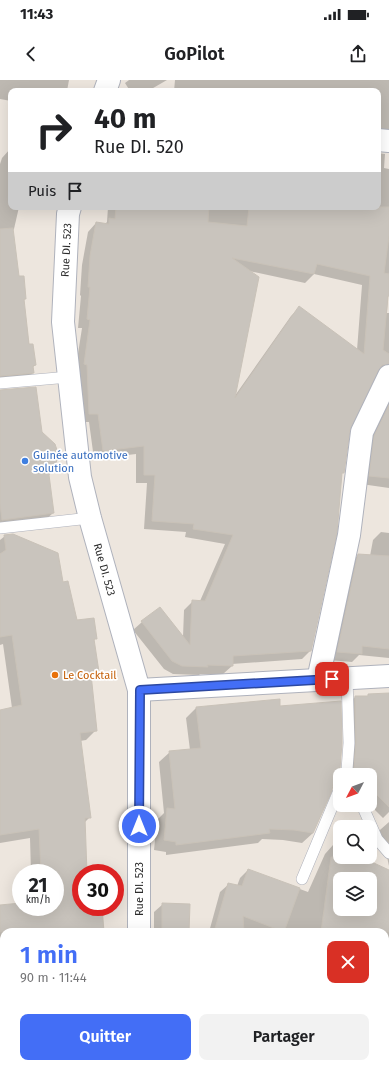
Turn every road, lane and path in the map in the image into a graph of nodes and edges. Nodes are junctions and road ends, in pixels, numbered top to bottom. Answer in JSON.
{"nodes":[{"id":1,"x":69,"y":210,"type":"edge"},
{"id":2,"x":389,"y":376,"type":"edge"},
{"id":3,"x":69,"y":377,"type":"junction"},
{"id":4,"x":0,"y":384,"type":"edge"},
{"id":5,"x":90,"y":518,"type":"junction"},
{"id":6,"x":0,"y":528,"type":"edge"},
{"id":7,"x":389,"y":676,"type":"edge"},
{"id":8,"x":347,"y":678,"type":"junction"},
{"id":9,"x":318,"y":680,"type":"junction"},
{"id":10,"x":140,"y":690,"type":"junction"},
{"id":11,"x":347,"y":768,"type":"edge"},
{"id":12,"x":333,"y":805,"type":"edge"},
{"id":13,"x":365,"y":812,"type":"edge"},
{"id":14,"x":389,"y":853,"type":"edge"},
{"id":15,"x":302,"y":880,"type":"dead end"},
{"id":16,"x":139,"y":928,"type":"edge"}],
"edges":[{"from":1,"to":3,"type":"street","name":"Rue DI. 523"},
{"from":2,"to":9,"type":"street"},
{"from":3,"to":4,"type":"lane"},
{"from":3,"to":5,"type":"street","name":"Rue DI. 523"},
{"from":5,"to":6,"type":"lane"},
{"from":5,"to":10,"type":"street","name":"Rue DI. 523"},
{"from":7,"to":8,"type":"street"},
{"from":8,"to":9,"type":"street"},
{"from":8,"to":11,"type":"lane"},
{"from":9,"to":10,"type":"street"},
{"from":10,"to":16,"type":"street","name":"Rue DI. 523"},
{"from":12,"to":15,"type":"lane"},
{"from":13,"to":14,"type":"lane"}]}
